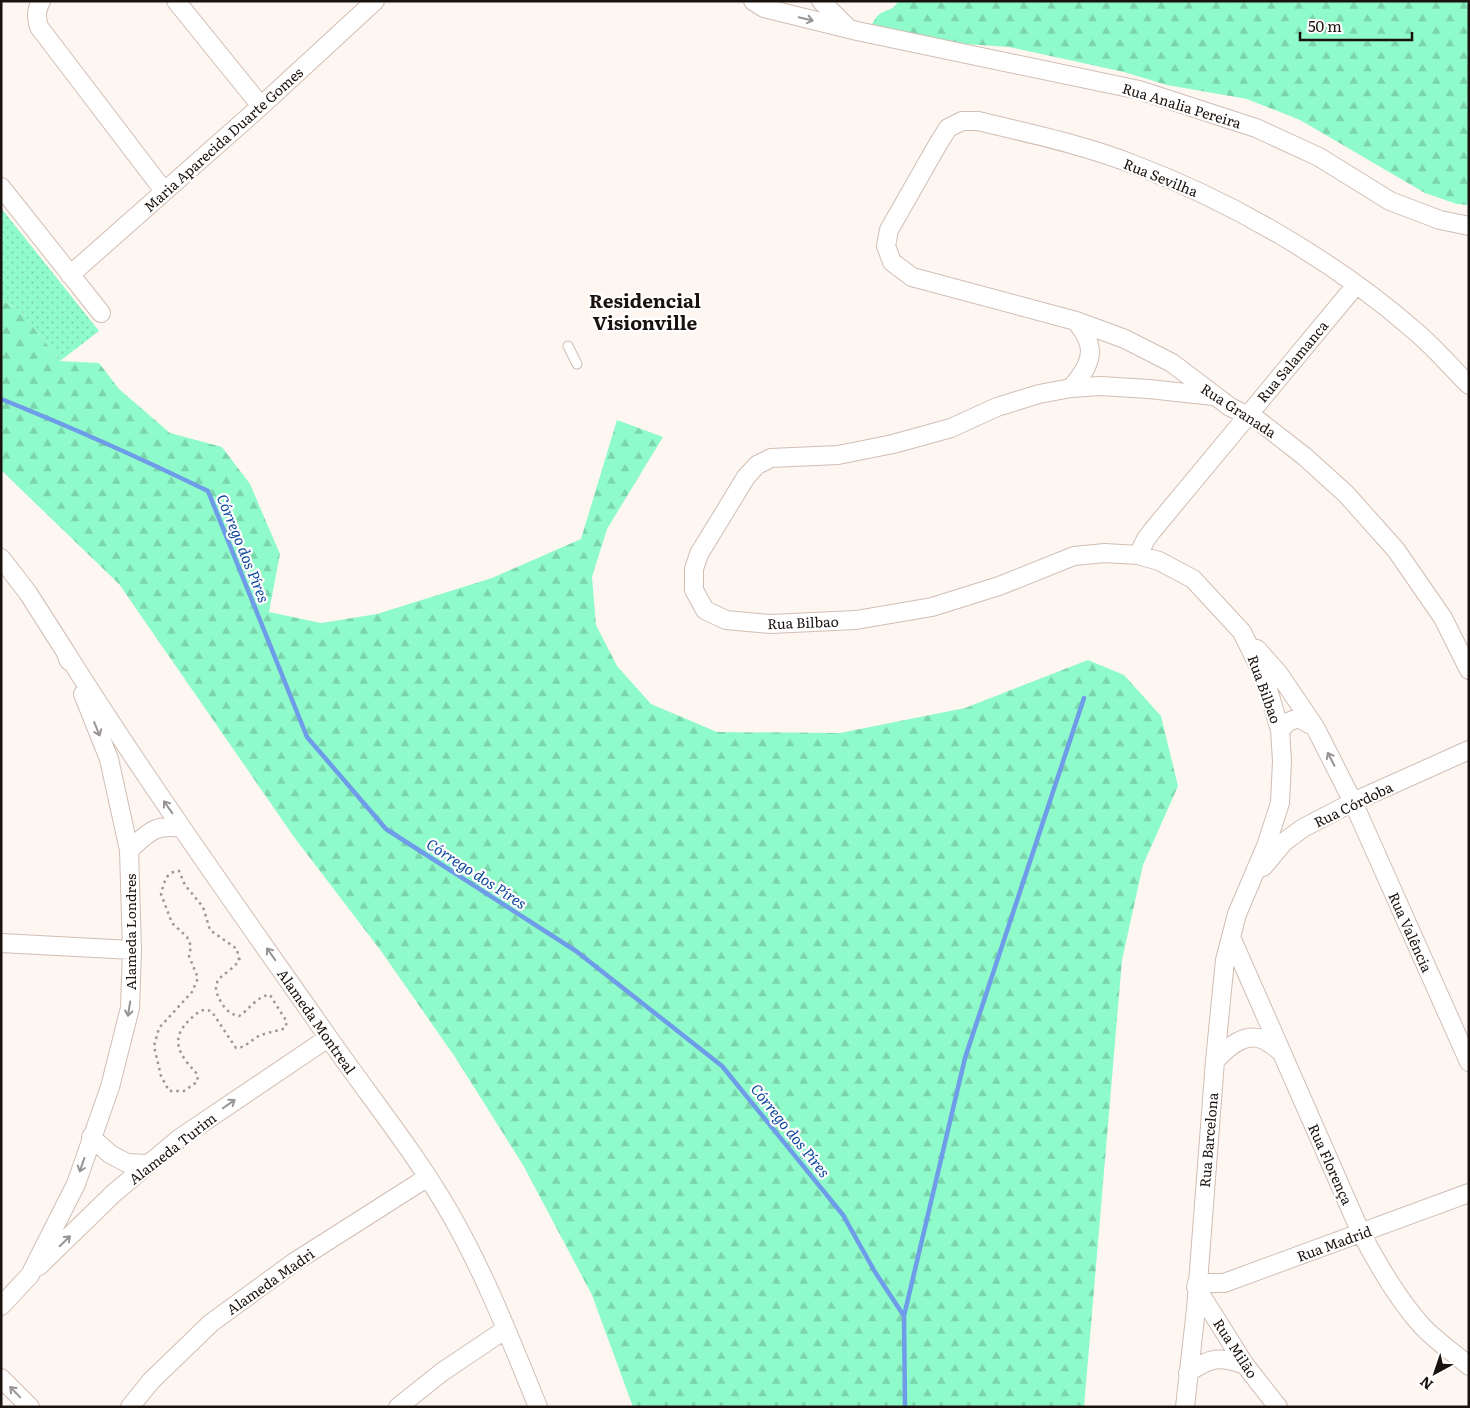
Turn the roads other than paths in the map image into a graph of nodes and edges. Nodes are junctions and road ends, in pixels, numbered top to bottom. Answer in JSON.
{"nodes":[{"id":1,"x":176,"y":1,"type":"edge"},
{"id":2,"x":375,"y":1,"type":"edge"},
{"id":3,"x":821,"y":1,"type":"edge"},
{"id":4,"x":763,"y":4,"type":"edge"},
{"id":5,"x":39,"y":5,"type":"edge"},
{"id":6,"x":848,"y":29,"type":"junction"},
{"id":7,"x":261,"y":106,"type":"junction"},
{"id":8,"x":1,"y":187,"type":"edge"},
{"id":9,"x":164,"y":191,"type":"junction"},
{"id":10,"x":1469,"y":226,"type":"edge"},
{"id":11,"x":892,"y":262,"type":"joint"},
{"id":12,"x":70,"y":274,"type":"junction"},
{"id":13,"x":1356,"y":285,"type":"junction"},
{"id":14,"x":101,"y":313,"type":"dead end"},
{"id":15,"x":1076,"y":320,"type":"junction"},
{"id":16,"x":568,"y":346,"type":"dead end"},
{"id":17,"x":577,"y":364,"type":"dead end"},
{"id":18,"x":1469,"y":385,"type":"edge"},
{"id":19,"x":1071,"y":388,"type":"junction"},
{"id":20,"x":1214,"y":396,"type":"junction"},
{"id":21,"x":1246,"y":416,"type":"junction"},
{"id":22,"x":1138,"y":556,"type":"junction"},
{"id":23,"x":1,"y":558,"type":"edge"},
{"id":24,"x":1242,"y":632,"type":"junction"},
{"id":25,"x":65,"y":651,"type":"junction"},
{"id":26,"x":1469,"y":670,"type":"edge"},
{"id":27,"x":1315,"y":727,"type":"junction"},
{"id":28,"x":1280,"y":730,"type":"junction"},
{"id":29,"x":1469,"y":750,"type":"edge"},
{"id":30,"x":1353,"y":802,"type":"junction"},
{"id":31,"x":1280,"y":803,"type":"junction"},
{"id":32,"x":182,"y":828,"type":"junction"},
{"id":33,"x":1303,"y":828,"type":"junction"},
{"id":34,"x":129,"y":850,"type":"junction"},
{"id":35,"x":1253,"y":879,"type":"junction"},
{"id":36,"x":1231,"y":937,"type":"junction"},
{"id":37,"x":1,"y":943,"type":"edge"},
{"id":38,"x":132,"y":950,"type":"junction"},
{"id":39,"x":328,"y":1038,"type":"junction"},
{"id":40,"x":1282,"y":1052,"type":"junction"},
{"id":41,"x":1215,"y":1061,"type":"junction"},
{"id":42,"x":1469,"y":1062,"type":"edge"},
{"id":43,"x":91,"y":1137,"type":"junction"},
{"id":44,"x":148,"y":1164,"type":"junction"},
{"id":45,"x":428,"y":1177,"type":"junction"},
{"id":46,"x":1469,"y":1193,"type":"edge"},
{"id":47,"x":1361,"y":1233,"type":"junction"},
{"id":48,"x":30,"y":1275,"type":"junction"},
{"id":49,"x":1197,"y":1285,"type":"junction"},
{"id":50,"x":1,"y":1306,"type":"edge"},
{"id":51,"x":506,"y":1330,"type":"junction"},
{"id":52,"x":1244,"y":1365,"type":"junction"},
{"id":53,"x":1469,"y":1366,"type":"edge"},
{"id":54,"x":1188,"y":1373,"type":"junction"},
{"id":55,"x":1,"y":1378,"type":"edge"},
{"id":56,"x":30,"y":1407,"type":"edge"},
{"id":57,"x":130,"y":1407,"type":"edge"},
{"id":58,"x":398,"y":1407,"type":"edge"},
{"id":59,"x":538,"y":1407,"type":"edge"},
{"id":60,"x":1185,"y":1407,"type":"edge"},
{"id":61,"x":1278,"y":1407,"type":"edge"}],
"edges":[{"from":1,"to":7,"type":"street"},
{"from":2,"to":7,"type":"street","name":"Maria Aparecida Duarte Gomes"},
{"from":3,"to":6,"type":"street"},
{"from":4,"to":6,"type":"street","name":"Rua Analia Pereira","one_way":true},
{"from":5,"to":9,"type":"street"},
{"from":6,"to":10,"type":"street","name":"Rua Analia Pereira"},
{"from":7,"to":9,"type":"street","name":"Maria Aparecida Duarte Gomes"},
{"from":8,"to":12,"type":"street"},
{"from":9,"to":12,"type":"street","name":"Maria Aparecida Duarte Gomes"},
{"from":11,"to":13,"type":"street","name":"Rua Sevilha"},
{"from":11,"to":15,"type":"street","name":"Rua Granada"},
{"from":12,"to":14,"type":"street"},
{"from":13,"to":18,"type":"street","name":"Rua Sevilha"},
{"from":13,"to":21,"type":"street","name":"Rua Salamanca"},
{"from":15,"to":19,"type":"street"},
{"from":15,"to":20,"type":"street","name":"Rua Granada"},
{"from":16,"to":17,"type":"lane"},
{"from":19,"to":20,"type":"street","name":"Rua Bilbao"},
{"from":19,"to":22,"type":"street","name":"Rua Bilbao"},
{"from":20,"to":21,"type":"street","name":"Rua Granada"},
{"from":21,"to":22,"type":"street","name":"Rua Salamanca"},
{"from":21,"to":26,"type":"street","name":"Rua Granada"},
{"from":22,"to":24,"type":"street","name":"Rua Bilbao"},
{"from":23,"to":25,"type":"street","name":"Alameda Londres"},
{"from":24,"to":27,"type":"street","name":"Rua Valência"},
{"from":24,"to":28,"type":"street","name":"Rua Bilbao"},
{"from":32,"to":25,"type":"street","name":"Alameda Montreal","one_way":true},
{"from":25,"to":34,"type":"street","name":"Alameda Londres","one_way":true},
{"from":27,"to":28,"type":"street"},
{"from":30,"to":27,"type":"street","name":"Rua Valência","one_way":true},
{"from":28,"to":31,"type":"street","name":"Rua Bilbao"},
{"from":29,"to":30,"type":"street","name":"Rua Córdoba"},
{"from":30,"to":33,"type":"street","name":"Rua Córdoba"},
{"from":30,"to":42,"type":"street","name":"Rua Valência"},
{"from":31,"to":33,"type":"street"},
{"from":31,"to":35,"type":"street","name":"Rua Bilbao"},
{"from":32,"to":34,"type":"street"},
{"from":39,"to":32,"type":"street","name":"Alameda Montreal","one_way":true},
{"from":33,"to":35,"type":"street","name":"Rua Córdoba"},
{"from":34,"to":38,"type":"street","name":"Alameda Londres"},
{"from":35,"to":36,"type":"street","name":"Rua Barcelona"},
{"from":36,"to":40,"type":"street","name":"Rua Florença"},
{"from":36,"to":41,"type":"street","name":"Rua Barcelona"},
{"from":37,"to":38,"type":"street"},
{"from":38,"to":43,"type":"street","name":"Alameda Londres","one_way":true},
{"from":44,"to":39,"type":"street","name":"Alameda Turim","one_way":true},
{"from":39,"to":45,"type":"street","name":"Alameda Montreal"},
{"from":40,"to":41,"type":"street"},
{"from":40,"to":47,"type":"street","name":"Rua Florença"},
{"from":41,"to":49,"type":"street","name":"Rua Barcelona"},
{"from":43,"to":44,"type":"street"},
{"from":43,"to":48,"type":"street","name":"Alameda Londres","one_way":true},
{"from":48,"to":44,"type":"street","name":"Alameda Turim","one_way":true},
{"from":45,"to":51,"type":"street","name":"Alameda Montreal"},
{"from":45,"to":57,"type":"street","name":"Alameda Madri"},
{"from":46,"to":47,"type":"street","name":"Rua Madrid"},
{"from":47,"to":49,"type":"street","name":"Rua Madrid"},
{"from":47,"to":53,"type":"street","name":"Rua Florença"},
{"from":48,"to":50,"type":"street","name":"Alameda Londres"},
{"from":49,"to":52,"type":"street","name":"Rua Milão"},
{"from":49,"to":54,"type":"street","name":"Rua Barcelona"},
{"from":51,"to":58,"type":"street"},
{"from":51,"to":59,"type":"street","name":"Alameda Montreal"},
{"from":52,"to":54,"type":"street"},
{"from":52,"to":61,"type":"street","name":"Rua Milão"},
{"from":54,"to":60,"type":"street","name":"Rua Barcelona"},
{"from":56,"to":55,"type":"street","one_way":true}]}
